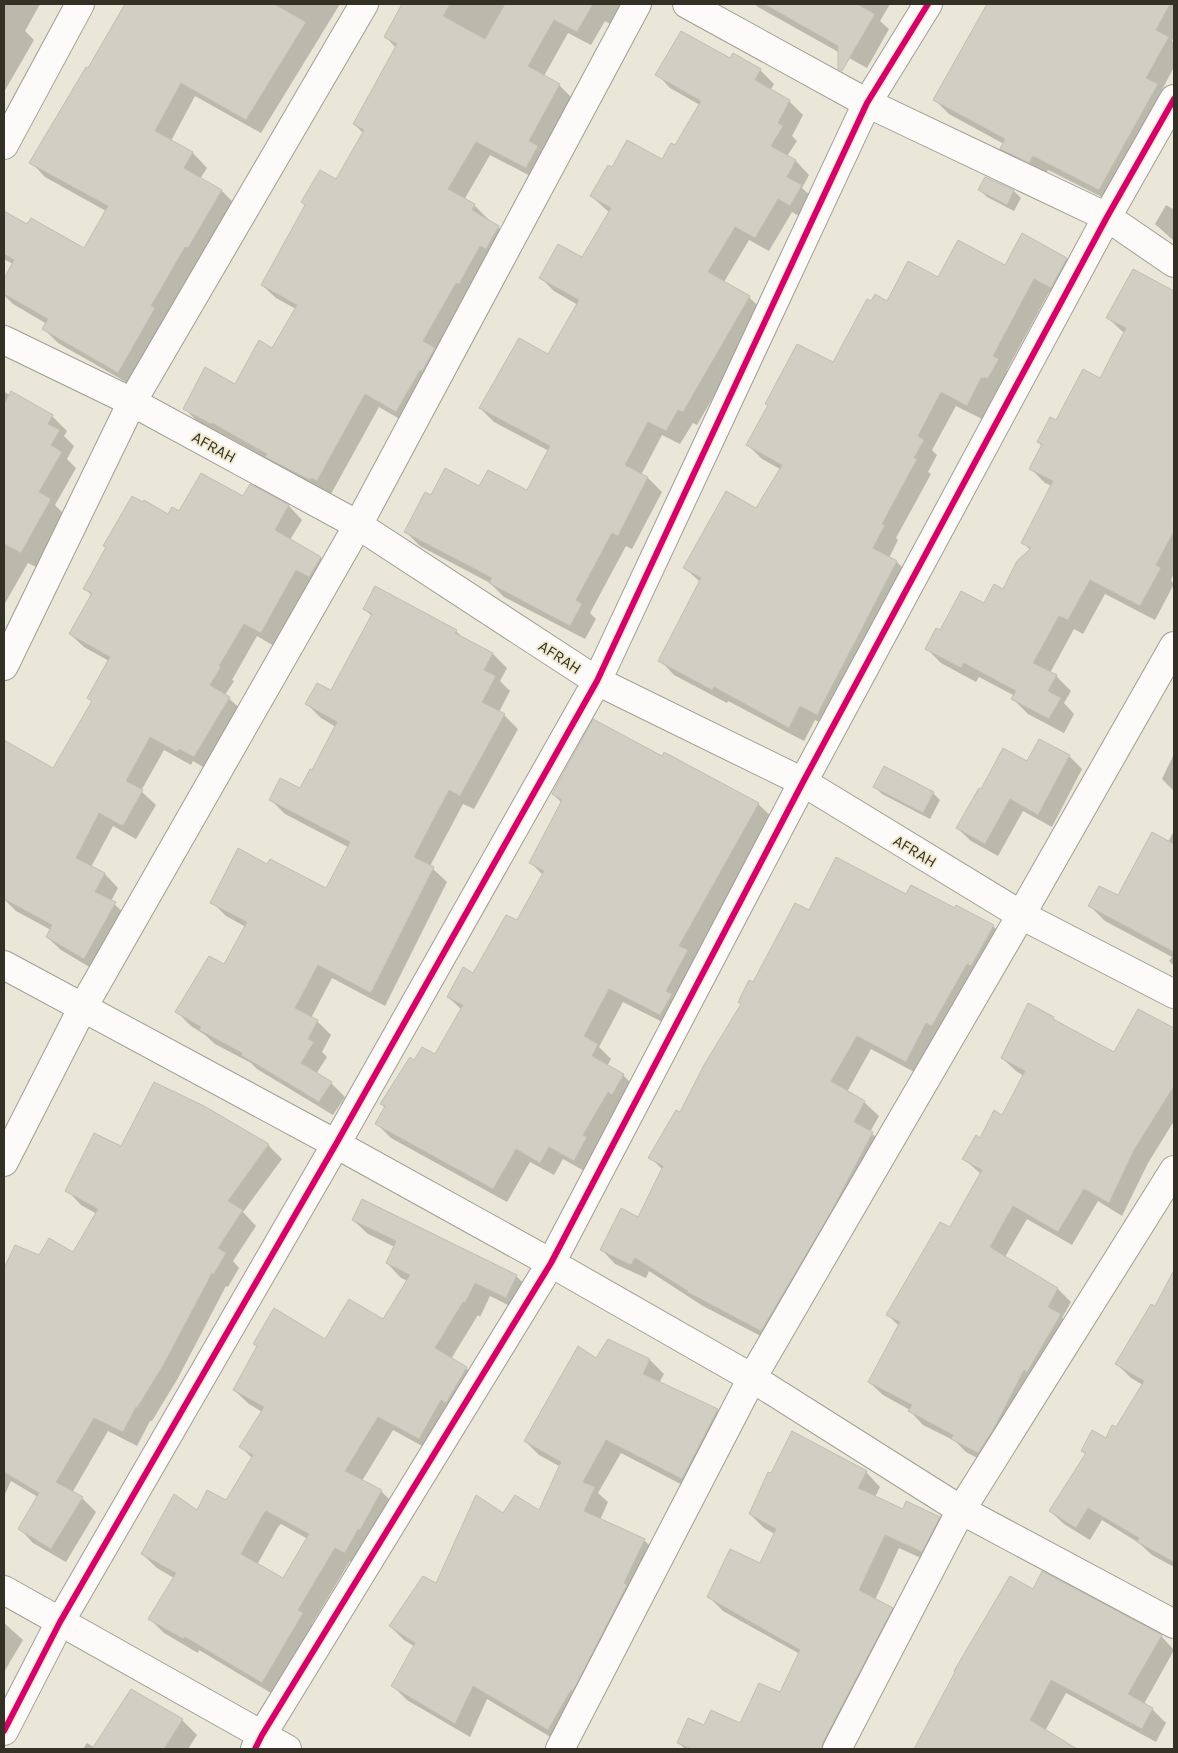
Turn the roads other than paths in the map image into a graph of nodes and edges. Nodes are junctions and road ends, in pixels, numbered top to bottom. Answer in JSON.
{"nodes":[{"id":1,"x":80,"y":4,"type":"edge"},
{"id":2,"x":364,"y":4,"type":"edge"},
{"id":3,"x":637,"y":4,"type":"edge"},
{"id":4,"x":687,"y":4,"type":"edge"},
{"id":5,"x":928,"y":4,"type":"edge"},
{"id":6,"x":1174,"y":99,"type":"edge"},
{"id":7,"x":867,"y":104,"type":"junction"},
{"id":8,"x":4,"y":144,"type":"edge"},
{"id":9,"x":1107,"y":217,"type":"junction"},
{"id":10,"x":1174,"y":263,"type":"edge"},
{"id":11,"x":4,"y":340,"type":"edge"},
{"id":12,"x":132,"y":402,"type":"junction"},
{"id":13,"x":358,"y":525,"type":"junction"},
{"id":14,"x":1174,"y":646,"type":"edge"},
{"id":15,"x":4,"y":666,"type":"edge"},
{"id":16,"x":597,"y":681,"type":"junction"},
{"id":17,"x":803,"y":782,"type":"junction"},
{"id":18,"x":1021,"y":915,"type":"junction"},
{"id":19,"x":4,"y":965,"type":"edge"},
{"id":20,"x":1174,"y":994,"type":"edge"},
{"id":21,"x":82,"y":1007,"type":"junction"},
{"id":22,"x":336,"y":1144,"type":"junction"},
{"id":23,"x":4,"y":1162,"type":"edge"},
{"id":24,"x":1174,"y":1170,"type":"edge"},
{"id":25,"x":551,"y":1264,"type":"junction"},
{"id":26,"x":752,"y":1378,"type":"junction"},
{"id":27,"x":960,"y":1510,"type":"junction"},
{"id":28,"x":4,"y":1590,"type":"edge"},
{"id":29,"x":60,"y":1622,"type":"junction"},
{"id":30,"x":1174,"y":1624,"type":"edge"},
{"id":31,"x":4,"y":1731,"type":"edge"},
{"id":32,"x":259,"y":1742,"type":"edge"},
{"id":33,"x":287,"y":1749,"type":"edge"},
{"id":34,"x":560,"y":1749,"type":"edge"},
{"id":35,"x":837,"y":1749,"type":"edge"}],
"edges":[{"from":1,"to":8,"type":"street"},
{"from":2,"to":12,"type":"street"},
{"from":3,"to":13,"type":"street"},
{"from":4,"to":7,"type":"street"},
{"from":5,"to":7,"type":"street"},
{"from":6,"to":9,"type":"street"},
{"from":7,"to":9,"type":"street"},
{"from":7,"to":16,"type":"street"},
{"from":9,"to":10,"type":"street"},
{"from":9,"to":17,"type":"street"},
{"from":11,"to":12,"type":"street","name":"AFRAH"},
{"from":12,"to":13,"type":"street","name":"AFRAH"},
{"from":12,"to":15,"type":"street"},
{"from":13,"to":16,"type":"street","name":"AFRAH"},
{"from":13,"to":21,"type":"street"},
{"from":14,"to":18,"type":"street"},
{"from":16,"to":17,"type":"street","name":"AFRAH"},
{"from":16,"to":22,"type":"street"},
{"from":17,"to":18,"type":"street","name":"AFRAH"},
{"from":17,"to":25,"type":"street"},
{"from":18,"to":20,"type":"street","name":"AFRAH"},
{"from":18,"to":26,"type":"street"},
{"from":19,"to":21,"type":"street"},
{"from":21,"to":22,"type":"street"},
{"from":21,"to":23,"type":"street"},
{"from":22,"to":25,"type":"street"},
{"from":22,"to":29,"type":"street"},
{"from":24,"to":27,"type":"street"},
{"from":25,"to":26,"type":"street"},
{"from":25,"to":32,"type":"street"},
{"from":26,"to":27,"type":"street"},
{"from":26,"to":34,"type":"street"},
{"from":27,"to":30,"type":"street"},
{"from":27,"to":35,"type":"street"},
{"from":28,"to":29,"type":"street"},
{"from":29,"to":31,"type":"street"},
{"from":29,"to":32,"type":"street"},
{"from":32,"to":33,"type":"street"}]}
